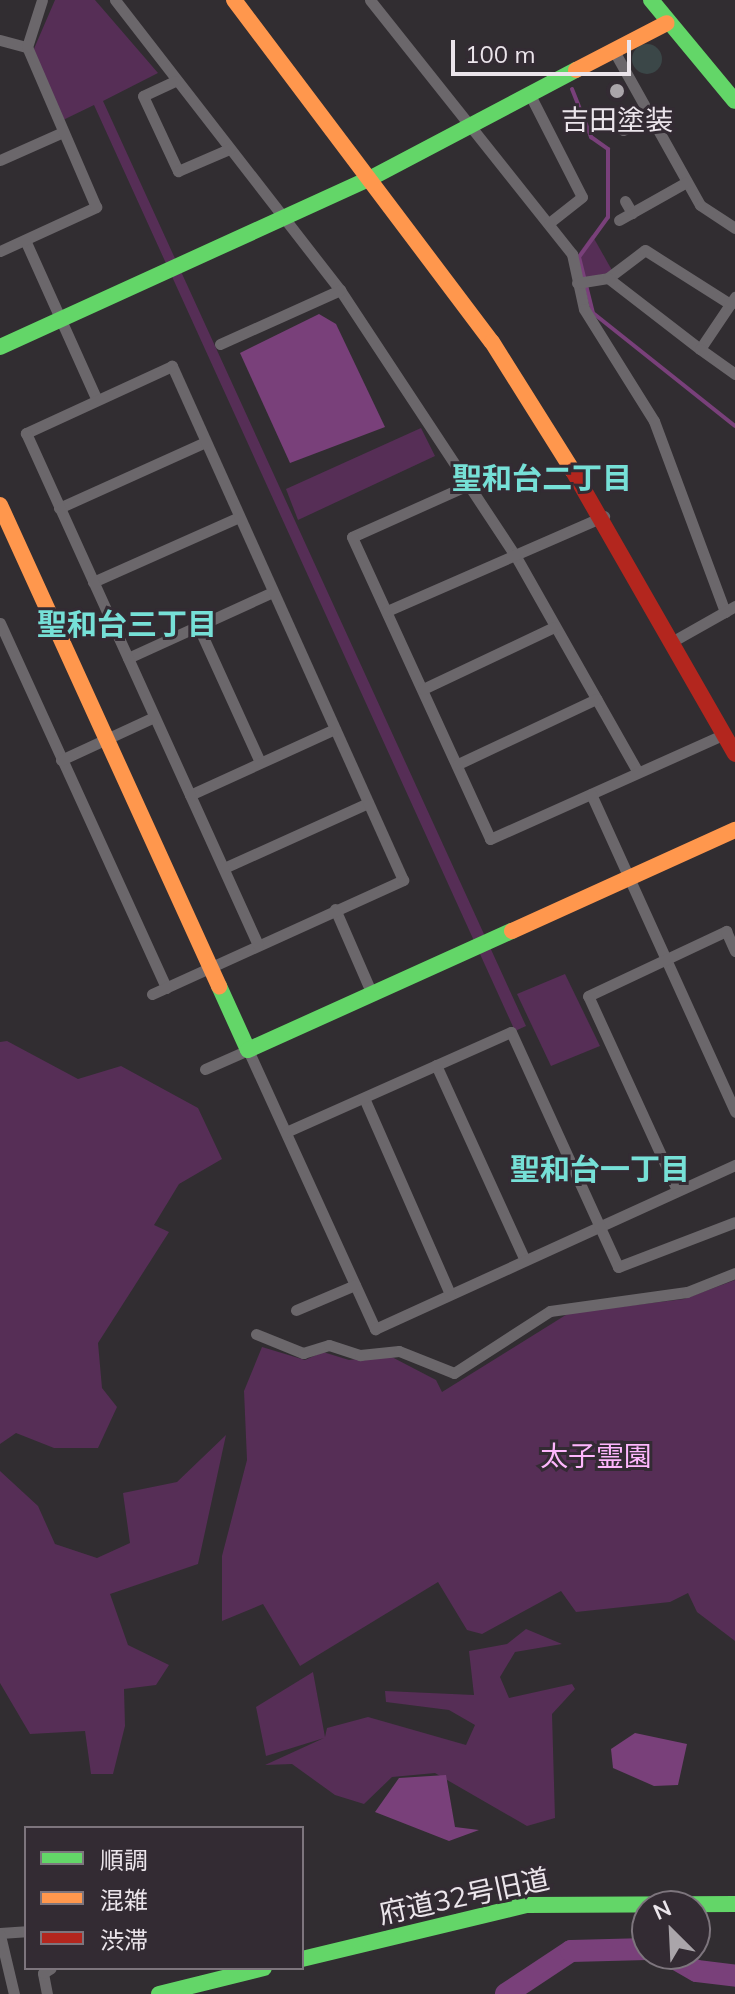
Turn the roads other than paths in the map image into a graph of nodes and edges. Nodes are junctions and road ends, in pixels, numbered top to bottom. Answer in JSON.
{"nodes":[{"id":1,"x":42,"y":0,"type":"edge"},
{"id":2,"x":115,"y":0,"type":"edge"},
{"id":3,"x":234,"y":0,"type":"edge"},
{"id":4,"x":370,"y":0,"type":"edge"},
{"id":5,"x":651,"y":0,"type":"edge"},
{"id":6,"x":667,"y":23,"type":"junction"},
{"id":7,"x":0,"y":40,"type":"edge"},
{"id":8,"x":27,"y":47,"type":"junction"},
{"id":9,"x":614,"y":51,"type":"junction"},
{"id":10,"x":175,"y":81,"type":"junction"},
{"id":11,"x":530,"y":95,"type":"junction"},
{"id":12,"x":735,"y":101,"type":"edge"},
{"id":13,"x":649,"y":117,"type":"junction"},
{"id":14,"x":470,"y":126,"type":"junction"},
{"id":15,"x":623,"y":130,"type":"dead end"},
{"id":16,"x":63,"y":132,"type":"junction"},
{"id":17,"x":229,"y":149,"type":"junction"},
{"id":18,"x":0,"y":160,"type":"edge"},
{"id":19,"x":371,"y":178,"type":"junction"},
{"id":20,"x":685,"y":183,"type":"junction"},
{"id":21,"x":625,"y":201,"type":"dead end"},
{"id":22,"x":632,"y":213,"type":"junction"},
{"id":23,"x":284,"y":219,"type":"junction"},
{"id":24,"x":619,"y":220,"type":"dead end"},
{"id":25,"x":549,"y":223,"type":"junction"},
{"id":26,"x":735,"y":228,"type":"edge"},
{"id":27,"x":25,"y":240,"type":"junction"},
{"id":28,"x":0,"y":251,"type":"edge"},
{"id":29,"x":608,"y":278,"type":"junction"},
{"id":30,"x":577,"y":283,"type":"junction"},
{"id":31,"x":340,"y":290,"type":"junction"},
{"id":32,"x":732,"y":300,"type":"edge"},
{"id":33,"x":60,"y":319,"type":"junction"},
{"id":34,"x":220,"y":344,"type":"dead end"},
{"id":35,"x":0,"y":347,"type":"edge"},
{"id":36,"x":700,"y":349,"type":"junction"},
{"id":37,"x":735,"y":374,"type":"edge"},
{"id":38,"x":97,"y":400,"type":"junction"},
{"id":39,"x":205,"y":442,"type":"junction"},
{"id":40,"x":468,"y":485,"type":"junction"},
{"id":41,"x":0,"y":505,"type":"edge"},
{"id":42,"x":59,"y":508,"type":"junction"},
{"id":43,"x":604,"y":516,"type":"junction"},
{"id":44,"x":239,"y":517,"type":"junction"},
{"id":45,"x":5,"y":531,"type":"edge"},
{"id":46,"x":515,"y":555,"type":"junction"},
{"id":47,"x":93,"y":582,"type":"junction"},
{"id":48,"x":273,"y":592,"type":"junction"},
{"id":49,"x":730,"y":609,"type":"edge"},
{"id":50,"x":387,"y":611,"type":"junction"},
{"id":51,"x":0,"y":623,"type":"edge"},
{"id":52,"x":198,"y":626,"type":"junction"},
{"id":53,"x":554,"y":627,"type":"junction"},
{"id":54,"x":675,"y":640,"type":"junction"},
{"id":55,"x":128,"y":658,"type":"junction"},
{"id":56,"x":423,"y":689,"type":"junction"},
{"id":57,"x":596,"y":699,"type":"junction"},
{"id":58,"x":154,"y":717,"type":"junction"},
{"id":59,"x":335,"y":729,"type":"junction"},
{"id":60,"x":725,"y":734,"type":"junction"},
{"id":61,"x":106,"y":740,"type":"junction"},
{"id":62,"x":735,"y":754,"type":"edge"},
{"id":63,"x":61,"y":760,"type":"junction"},
{"id":64,"x":260,"y":762,"type":"junction"},
{"id":65,"x":458,"y":764,"type":"junction"},
{"id":66,"x":638,"y":772,"type":"junction"},
{"id":67,"x":591,"y":794,"type":"junction"},
{"id":68,"x":190,"y":795,"type":"junction"},
{"id":69,"x":368,"y":803,"type":"junction"},
{"id":70,"x":735,"y":830,"type":"edge"},
{"id":71,"x":224,"y":868,"type":"junction"},
{"id":72,"x":629,"y":877,"type":"junction"},
{"id":73,"x":335,"y":909,"type":"junction"},
{"id":74,"x":258,"y":945,"type":"junction"},
{"id":75,"x":735,"y":951,"type":"edge"},
{"id":76,"x":666,"y":960,"type":"junction"},
{"id":77,"x":210,"y":968,"type":"junction"},
{"id":78,"x":166,"y":988,"type":"junction"},
{"id":79,"x":152,"y":994,"type":"dead end"},
{"id":80,"x":372,"y":994,"type":"junction"},
{"id":81,"x":248,"y":1050,"type":"junction"},
{"id":82,"x":436,"y":1065,"type":"junction"},
{"id":83,"x":205,"y":1069,"type":"dead end"},
{"id":84,"x":364,"y":1098,"type":"junction"},
{"id":85,"x":735,"y":1112,"type":"edge"},
{"id":86,"x":286,"y":1132,"type":"junction"},
{"id":87,"x":735,"y":1165,"type":"edge"},
{"id":88,"x":677,"y":1190,"type":"junction"},
{"id":89,"x":735,"y":1222,"type":"edge"},
{"id":90,"x":599,"y":1226,"type":"junction"},
{"id":91,"x":525,"y":1260,"type":"junction"},
{"id":92,"x":735,"y":1273,"type":"edge"},
{"id":93,"x":355,"y":1285,"type":"junction"},
{"id":94,"x":450,"y":1294,"type":"junction"},
{"id":95,"x":296,"y":1310,"type":"dead end"},
{"id":96,"x":375,"y":1329,"type":"junction"},
{"id":97,"x":256,"y":1334,"type":"dead end"},
{"id":98,"x":380,"y":1350,"type":"junction"},
{"id":99,"x":735,"y":1904,"type":"edge"},
{"id":100,"x":24,"y":1931,"type":"edge"},
{"id":101,"x":0,"y":1934,"type":"edge"},
{"id":102,"x":304,"y":1959,"type":"edge"},
{"id":103,"x":48,"y":1970,"type":"edge"},
{"id":104,"x":256,"y":1970,"type":"edge"},
{"id":105,"x":14,"y":1994,"type":"edge"},
{"id":106,"x":47,"y":1994,"type":"edge"},
{"id":107,"x":159,"y":1994,"type":"edge"}],
"edges":[{"from":1,"to":8,"type":"street"},
{"from":2,"to":10,"type":"street"},
{"from":3,"to":19,"type":"main road"},
{"from":4,"to":14,"type":"street"},
{"from":5,"to":6,"type":"main road"},
{"from":6,"to":9,"type":"main road"},
{"from":6,"to":12,"type":"main road"},
{"from":7,"to":8,"type":"street"},
{"from":8,"to":16,"type":"street"},
{"from":9,"to":11,"type":"main road"},
{"from":9,"to":13,"type":"street"},
{"from":10,"to":17,"type":"street"},
{"from":10,"to":17,"type":"street"},
{"from":11,"to":14,"type":"main road"},
{"from":11,"to":25,"type":"street"},
{"from":13,"to":15,"type":"street"},
{"from":13,"to":20,"type":"street"},
{"from":14,"to":19,"type":"main road"},
{"from":14,"to":25,"type":"street"},
{"from":16,"to":18,"type":"street"},
{"from":16,"to":27,"type":"street"},
{"from":17,"to":23,"type":"street"},
{"from":19,"to":23,"type":"main road"},
{"from":19,"to":43,"type":"main road"},
{"from":20,"to":22,"type":"street"},
{"from":20,"to":26,"type":"street"},
{"from":21,"to":22,"type":"street"},
{"from":22,"to":24,"type":"street"},
{"from":23,"to":31,"type":"street"},
{"from":23,"to":33,"type":"main road"},
{"from":25,"to":30,"type":"street"},
{"from":27,"to":28,"type":"street"},
{"from":27,"to":33,"type":"street"},
{"from":29,"to":30,"type":"street"},
{"from":29,"to":32,"type":"street"},
{"from":29,"to":36,"type":"street"},
{"from":30,"to":49,"type":"street"},
{"from":31,"to":34,"type":"street"},
{"from":31,"to":40,"type":"street"},
{"from":32,"to":36,"type":"street"},
{"from":33,"to":35,"type":"main road"},
{"from":33,"to":38,"type":"street"},
{"from":36,"to":37,"type":"street"},
{"from":38,"to":39,"type":"street"},
{"from":38,"to":42,"type":"street"},
{"from":39,"to":42,"type":"street"},
{"from":39,"to":44,"type":"street"},
{"from":40,"to":46,"type":"street"},
{"from":40,"to":50,"type":"street"},
{"from":41,"to":45,"type":"main road"},
{"from":42,"to":47,"type":"street"},
{"from":43,"to":46,"type":"street"},
{"from":43,"to":54,"type":"main road"},
{"from":44,"to":47,"type":"street"},
{"from":44,"to":48,"type":"street"},
{"from":45,"to":61,"type":"main road"},
{"from":46,"to":50,"type":"street"},
{"from":46,"to":53,"type":"street"},
{"from":47,"to":55,"type":"street"},
{"from":48,"to":52,"type":"street"},
{"from":48,"to":59,"type":"street"},
{"from":49,"to":54,"type":"street"},
{"from":50,"to":56,"type":"street"},
{"from":51,"to":63,"type":"street"},
{"from":52,"to":55,"type":"street"},
{"from":52,"to":64,"type":"street"},
{"from":53,"to":56,"type":"street"},
{"from":53,"to":57,"type":"street"},
{"from":54,"to":60,"type":"main road"},
{"from":55,"to":58,"type":"street"},
{"from":56,"to":65,"type":"street"},
{"from":57,"to":65,"type":"street"},
{"from":57,"to":66,"type":"street"},
{"from":58,"to":61,"type":"street"},
{"from":58,"to":68,"type":"street"},
{"from":59,"to":64,"type":"street"},
{"from":59,"to":69,"type":"street"},
{"from":60,"to":62,"type":"main road"},
{"from":60,"to":66,"type":"street"},
{"from":61,"to":63,"type":"street"},
{"from":61,"to":77,"type":"main road"},
{"from":63,"to":78,"type":"street"},
{"from":64,"to":68,"type":"street"},
{"from":65,"to":67,"type":"street"},
{"from":66,"to":67,"type":"street"},
{"from":67,"to":72,"type":"street"},
{"from":68,"to":71,"type":"street"},
{"from":69,"to":71,"type":"street"},
{"from":69,"to":73,"type":"street"},
{"from":70,"to":72,"type":"main road"},
{"from":71,"to":74,"type":"street"},
{"from":72,"to":76,"type":"street"},
{"from":72,"to":80,"type":"main road"},
{"from":73,"to":74,"type":"street"},
{"from":73,"to":80,"type":"street"},
{"from":74,"to":77,"type":"street"},
{"from":75,"to":76,"type":"street"},
{"from":76,"to":85,"type":"street"},
{"from":76,"to":88,"type":"street"},
{"from":77,"to":78,"type":"street"},
{"from":77,"to":81,"type":"main road"},
{"from":78,"to":79,"type":"street"},
{"from":80,"to":81,"type":"main road"},
{"from":81,"to":83,"type":"street"},
{"from":81,"to":86,"type":"street"},
{"from":82,"to":84,"type":"street"},
{"from":82,"to":90,"type":"street"},
{"from":82,"to":91,"type":"street"},
{"from":84,"to":86,"type":"street"},
{"from":84,"to":94,"type":"street"},
{"from":86,"to":93,"type":"street"},
{"from":87,"to":88,"type":"street"},
{"from":88,"to":90,"type":"street"},
{"from":89,"to":90,"type":"street"},
{"from":90,"to":91,"type":"street"},
{"from":91,"to":94,"type":"street"},
{"from":92,"to":98,"type":"street"},
{"from":93,"to":95,"type":"street"},
{"from":93,"to":96,"type":"street"},
{"from":94,"to":96,"type":"street"},
{"from":96,"to":98,"type":"street"},
{"from":97,"to":98,"type":"street"},
{"from":99,"to":102,"type":"main road","name":"府道32号旧道"},
{"from":100,"to":101,"type":"street"},
{"from":101,"to":105,"type":"street"},
{"from":103,"to":106,"type":"street"},
{"from":104,"to":107,"type":"main road"}]}
